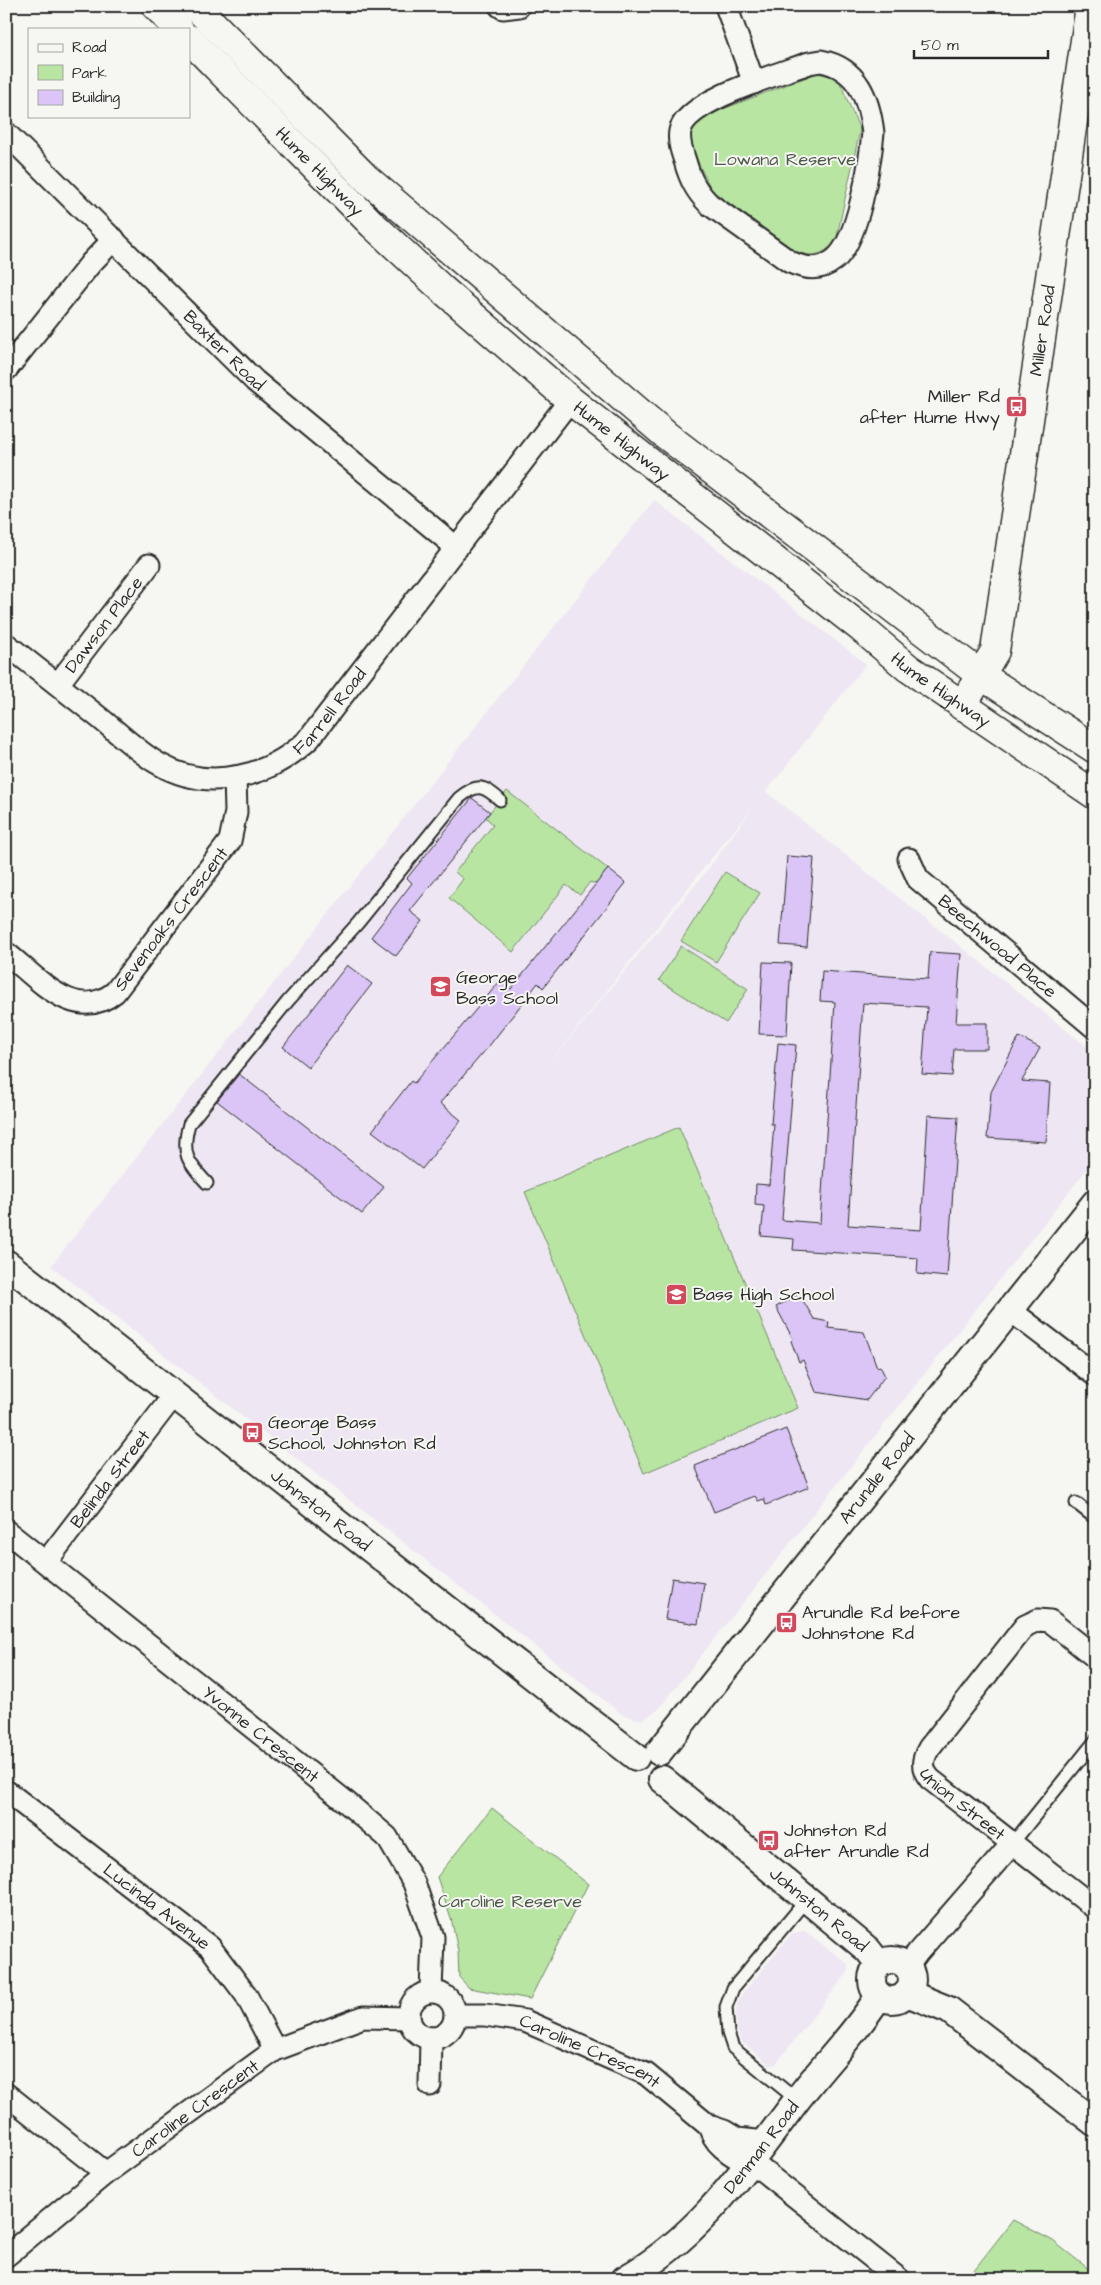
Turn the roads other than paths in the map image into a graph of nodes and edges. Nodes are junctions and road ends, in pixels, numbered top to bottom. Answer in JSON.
{"nodes":[{"id":1,"x":156,"y":6,"type":"edge"},
{"id":2,"x":195,"y":6,"type":"edge"},
{"id":3,"x":500,"y":6,"type":"edge"},
{"id":4,"x":519,"y":6,"type":"edge"},
{"id":5,"x":726,"y":6,"type":"edge"},
{"id":6,"x":1090,"y":6,"type":"edge"},
{"id":7,"x":177,"y":28,"type":"edge"},
{"id":8,"x":190,"y":40,"type":"edge"},
{"id":9,"x":754,"y":83,"type":"junction"},
{"id":10,"x":6,"y":133,"type":"edge"},
{"id":11,"x":114,"y":239,"type":"junction"},
{"id":12,"x":6,"y":370,"type":"edge"},
{"id":13,"x":570,"y":400,"type":"junction"},
{"id":14,"x":457,"y":548,"type":"junction"},
{"id":15,"x":149,"y":565,"type":"dead end"},
{"id":16,"x":6,"y":644,"type":"edge"},
{"id":17,"x":982,"y":676,"type":"junction"},
{"id":18,"x":58,"y":684,"type":"junction"},
{"id":19,"x":962,"y":706,"type":"junction"},
{"id":20,"x":1095,"y":748,"type":"edge"},
{"id":21,"x":235,"y":777,"type":"junction"},
{"id":22,"x":1095,"y":795,"type":"edge"},
{"id":23,"x":500,"y":800,"type":"dead end"},
{"id":24,"x":909,"y":859,"type":"dead end"},
{"id":25,"x":6,"y":953,"type":"edge"},
{"id":26,"x":1095,"y":1028,"type":"edge"},
{"id":27,"x":207,"y":1183,"type":"dead end"},
{"id":28,"x":1095,"y":1203,"type":"edge"},
{"id":29,"x":6,"y":1263,"type":"edge"},
{"id":30,"x":1010,"y":1310,"type":"junction"},
{"id":31,"x":1095,"y":1375,"type":"edge"},
{"id":32,"x":174,"y":1395,"type":"junction"},
{"id":33,"x":1076,"y":1503,"type":"dead end"},
{"id":34,"x":1095,"y":1518,"type":"edge"},
{"id":35,"x":6,"y":1531,"type":"edge"},
{"id":36,"x":46,"y":1562,"type":"junction"},
{"id":37,"x":1095,"y":1657,"type":"edge"},
{"id":38,"x":1095,"y":1741,"type":"edge"},
{"id":39,"x":647,"y":1755,"type":"junction"},
{"id":40,"x":6,"y":1791,"type":"edge"},
{"id":41,"x":1012,"y":1844,"type":"junction"},
{"id":42,"x":807,"y":1899,"type":"junction"},
{"id":43,"x":1095,"y":1908,"type":"edge"},
{"id":44,"x":879,"y":1964,"type":"junction"},
{"id":45,"x":907,"y":1967,"type":"junction"},
{"id":46,"x":431,"y":1991,"type":"junction"},
{"id":47,"x":907,"y":1993,"type":"junction"},
{"id":48,"x":879,"y":1996,"type":"junction"},
{"id":49,"x":456,"y":2016,"type":"junction"},
{"id":50,"x":409,"y":2018,"type":"junction"},
{"id":51,"x":431,"y":2038,"type":"junction"},
{"id":52,"x":275,"y":2050,"type":"junction"},
{"id":53,"x":430,"y":2084,"type":"dead end"},
{"id":54,"x":6,"y":2094,"type":"edge"},
{"id":55,"x":797,"y":2100,"type":"junction"},
{"id":56,"x":1095,"y":2123,"type":"edge"},
{"id":57,"x":709,"y":2126,"type":"junction"},
{"id":58,"x":766,"y":2142,"type":"junction"},
{"id":59,"x":748,"y":2164,"type":"junction"},
{"id":60,"x":106,"y":2174,"type":"junction"},
{"id":61,"x":6,"y":2256,"type":"edge"},
{"id":62,"x":625,"y":2279,"type":"edge"},
{"id":63,"x":899,"y":2279,"type":"edge"}],
"edges":[{"from":1,"to":7,"type":"main road"},
{"from":2,"to":17,"type":"main road","name":"Hume Highway"},
{"from":3,"to":4,"type":"street"},
{"from":5,"to":9,"type":"street"},
{"from":6,"to":17,"type":"main road","name":"Miller Road"},
{"from":8,"to":13,"type":"main road","name":"Hume Highway"},
{"from":9,"to":9,"type":"street"},
{"from":10,"to":11,"type":"street","name":"Baxter Road"},
{"from":11,"to":12,"type":"street"},
{"from":11,"to":14,"type":"street","name":"Baxter Road"},
{"from":13,"to":14,"type":"street","name":"Farrell Road"},
{"from":13,"to":19,"type":"main road","name":"Hume Highway"},
{"from":14,"to":21,"type":"street","name":"Farrell Road"},
{"from":15,"to":18,"type":"street","name":"Dawson Place"},
{"from":16,"to":18,"type":"street","name":"Farrell Road"},
{"from":17,"to":19,"type":"main road","name":"Miller Road"},
{"from":17,"to":20,"type":"main road","name":"Hume Highway"},
{"from":18,"to":21,"type":"street","name":"Farrell Road"},
{"from":19,"to":22,"type":"main road","name":"Hume Highway"},
{"from":21,"to":25,"type":"street","name":"Sevenoaks Crescent"},
{"from":23,"to":27,"type":"lane"},
{"from":24,"to":26,"type":"street","name":"Beechwood Place"},
{"from":28,"to":30,"type":"street","name":"Arundle Road"},
{"from":29,"to":32,"type":"street","name":"Johnston Road"},
{"from":30,"to":31,"type":"street"},
{"from":30,"to":39,"type":"street","name":"Arundle Road"},
{"from":32,"to":36,"type":"street","name":"Belinda Street"},
{"from":32,"to":39,"type":"street","name":"Johnston Road"},
{"from":33,"to":34,"type":"lane"},
{"from":35,"to":36,"type":"street","name":"Yvonne Crescent"},
{"from":36,"to":46,"type":"street","name":"Yvonne Crescent"},
{"from":37,"to":41,"type":"street","name":"Union Street"},
{"from":38,"to":41,"type":"lane"},
{"from":39,"to":42,"type":"street","name":"Johnston Road"},
{"from":40,"to":52,"type":"street","name":"Lucinda Avenue"},
{"from":41,"to":43,"type":"street"},
{"from":41,"to":45,"type":"street","name":"Union Street"},
{"from":42,"to":44,"type":"street","name":"Johnston Road"},
{"from":42,"to":55,"type":"lane"},
{"from":44,"to":45,"type":"street"},
{"from":44,"to":48,"type":"street"},
{"from":45,"to":47,"type":"street"},
{"from":46,"to":49,"type":"street"},
{"from":46,"to":50,"type":"street"},
{"from":47,"to":48,"type":"street"},
{"from":47,"to":56,"type":"street"},
{"from":48,"to":55,"type":"street","name":"Denman Road"},
{"from":49,"to":51,"type":"street"},
{"from":49,"to":57,"type":"street","name":"Caroline Crescent"},
{"from":50,"to":51,"type":"street"},
{"from":50,"to":52,"type":"street","name":"Caroline Crescent"},
{"from":51,"to":53,"type":"street"},
{"from":52,"to":60,"type":"street","name":"Caroline Crescent"},
{"from":54,"to":60,"type":"street"},
{"from":55,"to":58,"type":"street","name":"Denman Road"},
{"from":57,"to":58,"type":"street","name":"Caroline Crescent"},
{"from":57,"to":59,"type":"street","name":"Caroline Crescent"},
{"from":58,"to":59,"type":"street","name":"Denman Road"},
{"from":59,"to":62,"type":"street","name":"Denman Road"},
{"from":59,"to":63,"type":"street","name":"Caroline Crescent"},
{"from":60,"to":61,"type":"street","name":"Caroline Crescent"}]}
